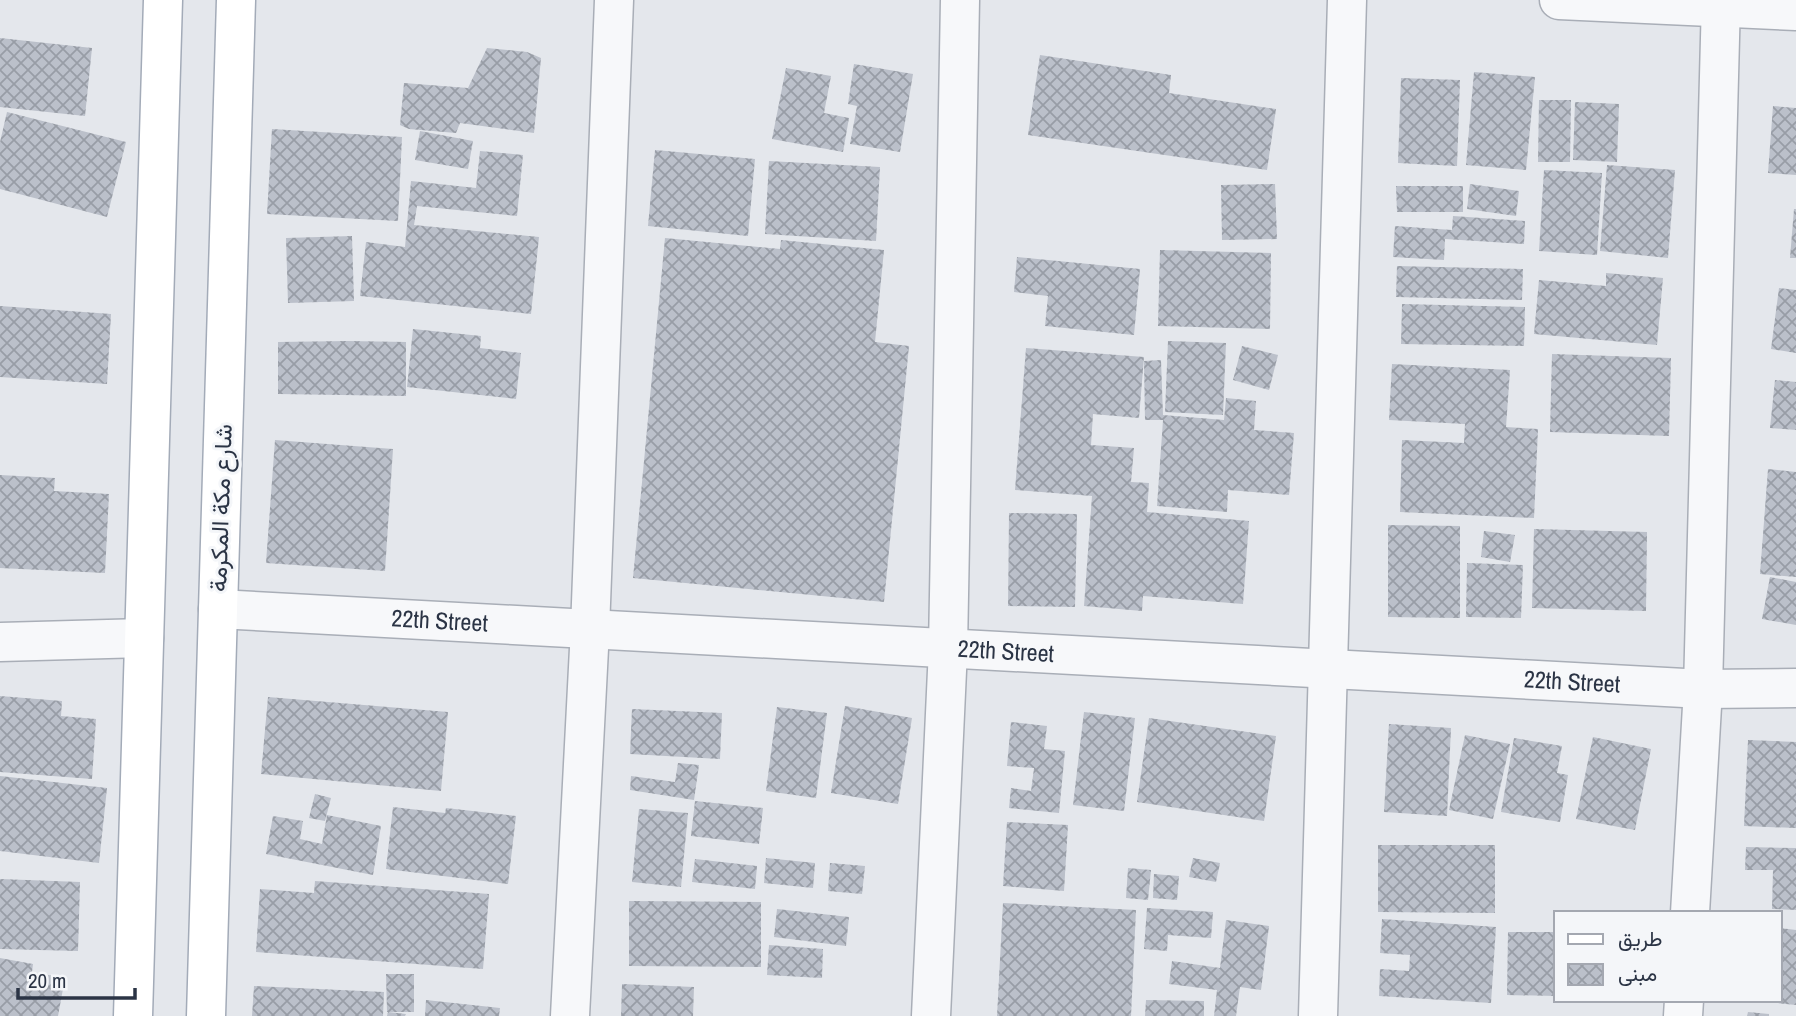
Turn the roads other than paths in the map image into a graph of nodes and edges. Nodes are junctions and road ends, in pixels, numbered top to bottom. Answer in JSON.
{"nodes":[{"id":1,"x":163,"y":0,"type":"edge"},
{"id":2,"x":236,"y":0,"type":"edge"},
{"id":3,"x":614,"y":0,"type":"edge"},
{"id":4,"x":960,"y":0,"type":"edge"},
{"id":5,"x":1347,"y":0,"type":"edge"},
{"id":6,"x":1559,"y":0,"type":"edge"},
{"id":7,"x":1721,"y":3,"type":"edge"},
{"id":8,"x":1796,"y":11,"type":"edge"},
{"id":9,"x":218,"y":609,"type":"junction"},
{"id":10,"x":590,"y":629,"type":"junction"},
{"id":11,"x":144,"y":638,"type":"junction"},
{"id":12,"x":0,"y":642,"type":"edge"},
{"id":13,"x":948,"y":649,"type":"junction"},
{"id":14,"x":1330,"y":669,"type":"junction"},
{"id":15,"x":1796,"y":688,"type":"edge"},
{"id":16,"x":1703,"y":689,"type":"junction"},
{"id":17,"x":1690,"y":911,"type":"edge"},
{"id":18,"x":133,"y":1016,"type":"edge"},
{"id":19,"x":206,"y":1016,"type":"edge"},
{"id":20,"x":570,"y":1016,"type":"edge"},
{"id":21,"x":931,"y":1016,"type":"edge"},
{"id":22,"x":1318,"y":1016,"type":"edge"}],
"edges":[{"from":1,"to":11,"type":"main road"},
{"from":2,"to":9,"type":"main road","name":"شارع مكة المكرمة"},
{"from":3,"to":10,"type":"street"},
{"from":4,"to":13,"type":"street"},
{"from":5,"to":14,"type":"street"},
{"from":6,"to":7,"type":"street"},
{"from":7,"to":8,"type":"street"},
{"from":7,"to":16,"type":"street"},
{"from":9,"to":10,"type":"street","name":"22th Street"},
{"from":9,"to":19,"type":"main road","name":"شارع مكة المكرمة"},
{"from":10,"to":13,"type":"street","name":"22th Street"},
{"from":10,"to":20,"type":"street"},
{"from":11,"to":12,"type":"street"},
{"from":11,"to":18,"type":"main road"},
{"from":13,"to":14,"type":"street","name":"22th Street"},
{"from":13,"to":21,"type":"street"},
{"from":14,"to":16,"type":"street","name":"22th Street"},
{"from":14,"to":22,"type":"street"},
{"from":15,"to":16,"type":"street","name":"22th Street"},
{"from":16,"to":17,"type":"street"}]}
